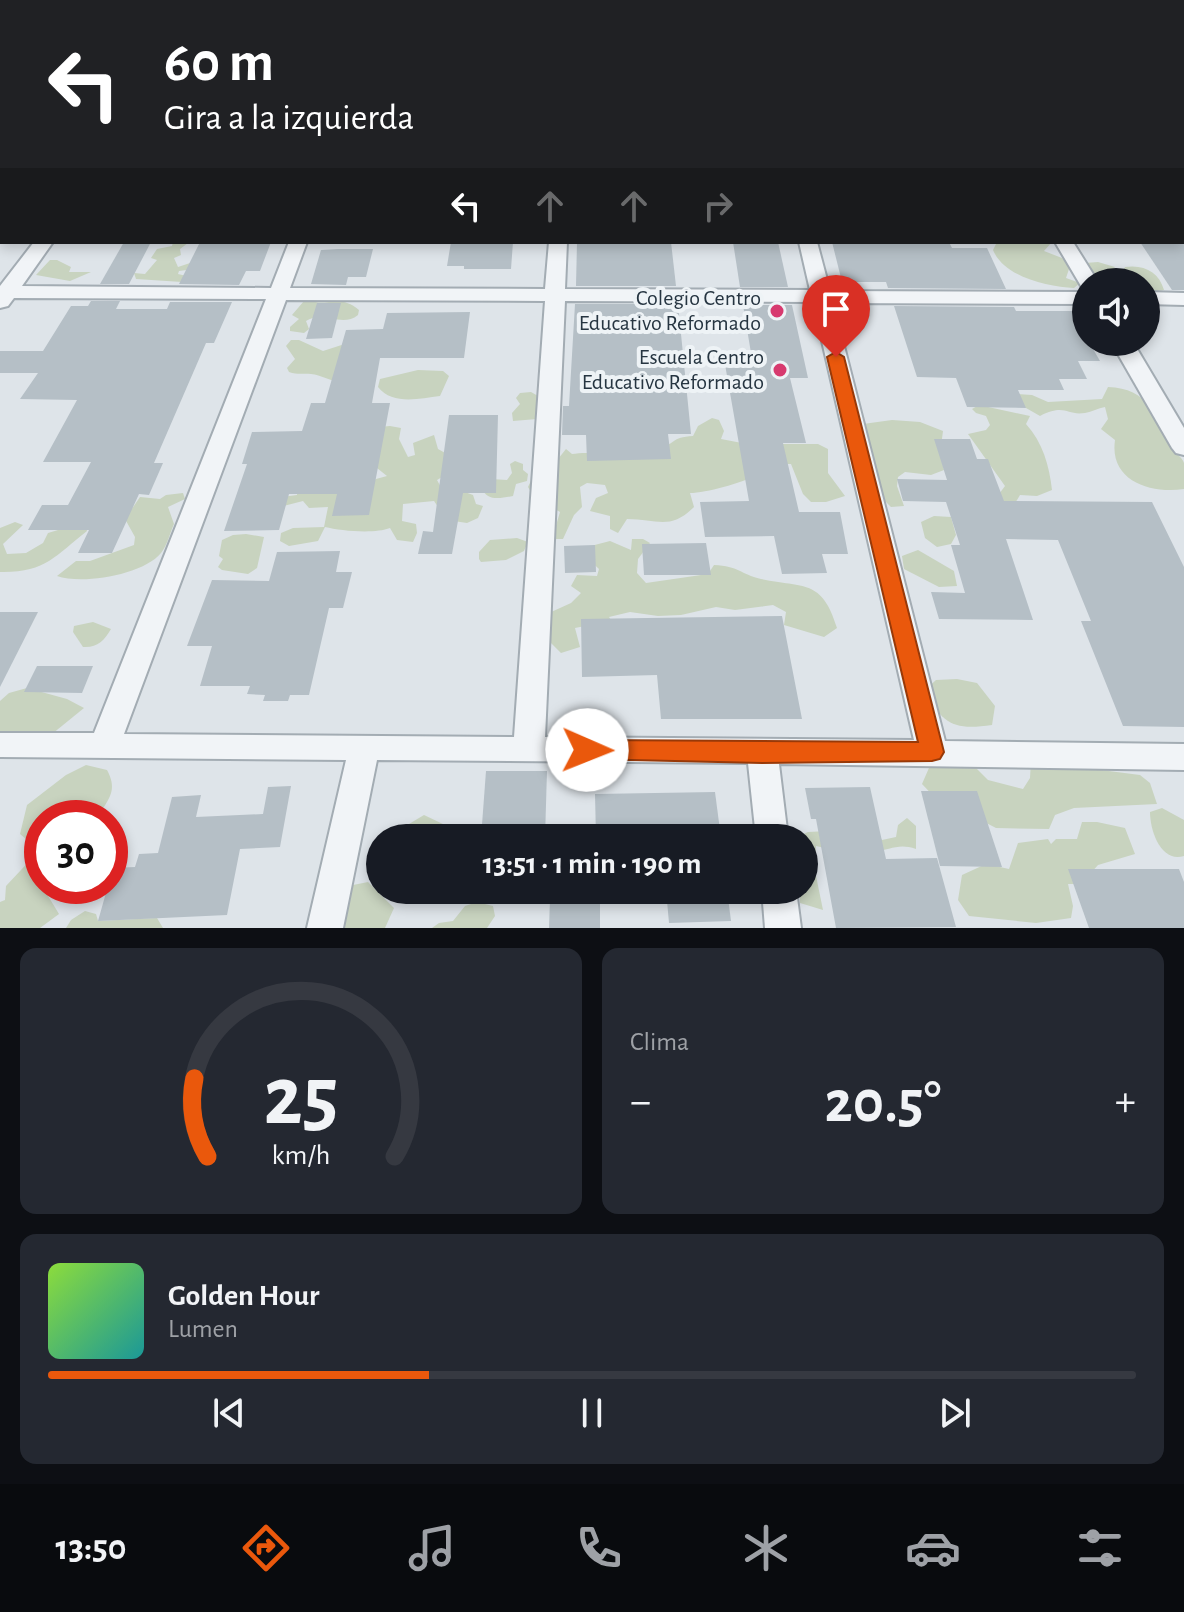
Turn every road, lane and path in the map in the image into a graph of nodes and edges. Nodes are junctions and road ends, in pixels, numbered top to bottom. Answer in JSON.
{"nodes":[{"id":1,"x":42,"y":244,"type":"edge"},
{"id":2,"x":297,"y":244,"type":"edge"},
{"id":3,"x":558,"y":244,"type":"edge"},
{"id":4,"x":808,"y":244,"type":"edge"},
{"id":5,"x":1065,"y":244,"type":"edge"},
{"id":6,"x":1080,"y":268,"type":"edge"},
{"id":7,"x":278,"y":293,"type":"junction"},
{"id":8,"x":555,"y":295,"type":"junction"},
{"id":9,"x":3,"y":296,"type":"edge"},
{"id":10,"x":821,"y":296,"type":"junction"},
{"id":11,"x":1072,"y":298,"type":"edge"},
{"id":12,"x":1160,"y":298,"type":"edge"},
{"id":13,"x":1184,"y":299,"type":"edge"},
{"id":14,"x":1130,"y":356,"type":"edge"},
{"id":15,"x":1184,"y":448,"type":"edge"},
{"id":16,"x":0,"y":745,"type":"edge"},
{"id":17,"x":104,"y":746,"type":"junction"},
{"id":18,"x":364,"y":748,"type":"junction"},
{"id":19,"x":529,"y":748,"type":"junction"},
{"id":20,"x":932,"y":752,"type":"junction"},
{"id":21,"x":762,"y":753,"type":"junction"},
{"id":22,"x":1184,"y":757,"type":"edge"},
{"id":23,"x":770,"y":824,"type":"edge"},
{"id":24,"x":780,"y":904,"type":"edge"},
{"id":25,"x":325,"y":928,"type":"edge"},
{"id":26,"x":783,"y":928,"type":"edge"}],
"edges":[{"from":1,"to":9,"type":"street"},
{"from":2,"to":7,"type":"street"},
{"from":3,"to":8,"type":"street"},
{"from":4,"to":10,"type":"street"},
{"from":5,"to":6,"type":"street"},
{"from":7,"to":8,"type":"street"},
{"from":7,"to":9,"type":"street"},
{"from":7,"to":17,"type":"street"},
{"from":8,"to":10,"type":"street"},
{"from":8,"to":19,"type":"street"},
{"from":10,"to":11,"type":"street"},
{"from":10,"to":20,"type":"street"},
{"from":12,"to":13,"type":"street"},
{"from":14,"to":15,"type":"street"},
{"from":16,"to":17,"type":"street"},
{"from":17,"to":18,"type":"street"},
{"from":18,"to":19,"type":"street"},
{"from":18,"to":25,"type":"street"},
{"from":19,"to":21,"type":"street"},
{"from":20,"to":21,"type":"street"},
{"from":20,"to":22,"type":"street"},
{"from":21,"to":23,"type":"street"},
{"from":24,"to":26,"type":"street"}]}
